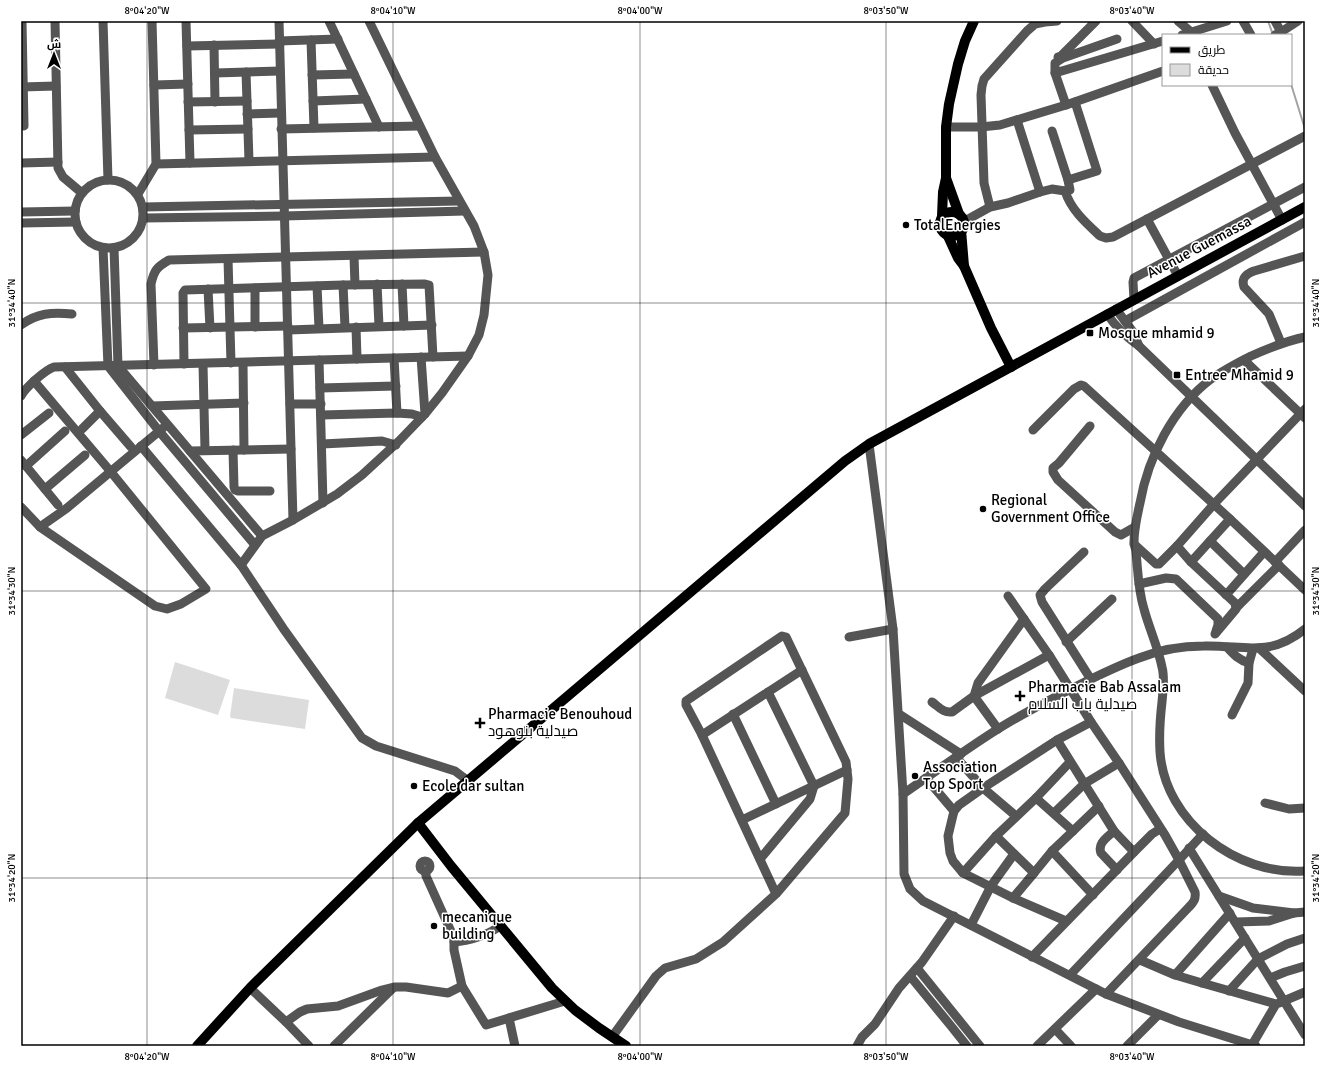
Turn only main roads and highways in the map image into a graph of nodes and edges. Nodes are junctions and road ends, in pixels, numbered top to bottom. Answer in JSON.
{"nodes":[{"id":1,"x":974,"y":21,"type":"edge"},
{"id":2,"x":946,"y":178,"type":"junction"},
{"id":3,"x":1305,"y":207,"type":"edge"},
{"id":4,"x":942,"y":216,"type":"junction"},
{"id":5,"x":961,"y":222,"type":"junction"},
{"id":6,"x":947,"y":234,"type":"junction"},
{"id":7,"x":964,"y":266,"type":"junction"},
{"id":8,"x":1011,"y":367,"type":"junction"},
{"id":9,"x":418,"y":823,"type":"junction"},
{"id":10,"x":618,"y":1043,"type":"edge"},
{"id":11,"x":197,"y":1046,"type":"edge"}],
"edges":[{"from":1,"to":2,"type":"main road"},
{"from":2,"to":4,"type":"main road"},
{"from":2,"to":5,"type":"main road"},
{"from":3,"to":8,"type":"main road","name":"Avenue Guemassa"},
{"from":4,"to":5,"type":"main road"},
{"from":4,"to":6,"type":"main road"},
{"from":5,"to":6,"type":"main road"},
{"from":5,"to":7,"type":"main road"},
{"from":6,"to":7,"type":"main road"},
{"from":7,"to":8,"type":"main road"},
{"from":8,"to":9,"type":"main road","name":"Avenue Guemassa"},
{"from":9,"to":10,"type":"main road"},
{"from":9,"to":11,"type":"main road","name":"Avenue Guemassa"}]}
